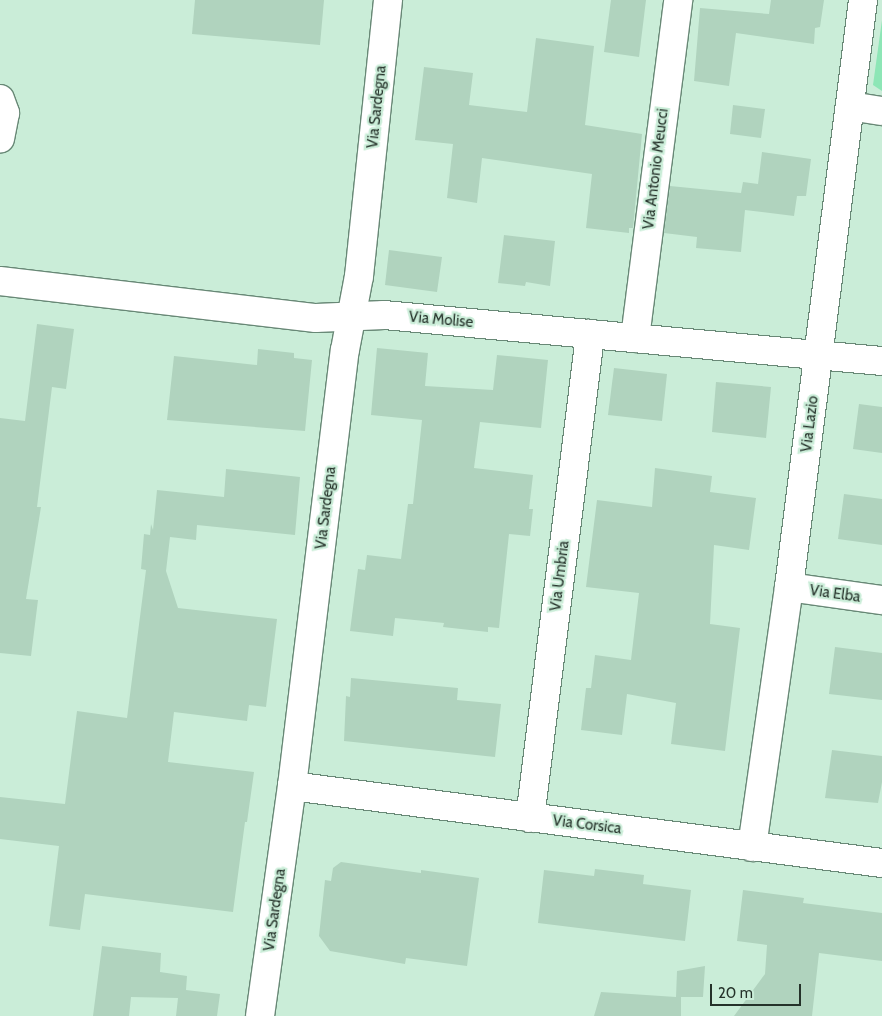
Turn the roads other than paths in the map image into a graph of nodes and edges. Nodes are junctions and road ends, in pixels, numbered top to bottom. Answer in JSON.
{"nodes":[{"id":1,"x":388,"y":0,"type":"edge"},
{"id":2,"x":678,"y":0,"type":"edge"},
{"id":3,"x":864,"y":0,"type":"edge"},
{"id":4,"x":0,"y":99,"type":"edge"},
{"id":5,"x":850,"y":106,"type":"junction"},
{"id":6,"x":882,"y":111,"type":"edge"},
{"id":7,"x":0,"y":139,"type":"edge"},
{"id":8,"x":0,"y":281,"type":"edge"},
{"id":9,"x":351,"y":316,"type":"junction"},
{"id":10,"x":590,"y":334,"type":"junction"},
{"id":11,"x":635,"y":338,"type":"junction"},
{"id":12,"x":818,"y":355,"type":"junction"},
{"id":13,"x":882,"y":361,"type":"edge"},
{"id":14,"x":789,"y":587,"type":"junction"},
{"id":15,"x":882,"y":600,"type":"edge"},
{"id":16,"x":292,"y":786,"type":"junction"},
{"id":17,"x":530,"y":818,"type":"junction"},
{"id":18,"x":752,"y":847,"type":"junction"},
{"id":19,"x":882,"y":863,"type":"edge"},
{"id":20,"x":260,"y":1016,"type":"edge"}],
"edges":[{"from":1,"to":9,"type":"street","name":"Via Sardegna"},
{"from":2,"to":11,"type":"street","name":"Via Antonio Meucci"},
{"from":3,"to":5,"type":"street","name":"Via Lazio"},
{"from":4,"to":7,"type":"street"},
{"from":5,"to":6,"type":"street"},
{"from":5,"to":12,"type":"street","name":"Via Lazio"},
{"from":8,"to":9,"type":"street","name":"Via Molise"},
{"from":9,"to":10,"type":"street","name":"Via Molise"},
{"from":9,"to":16,"type":"street","name":"Via Sardegna"},
{"from":10,"to":11,"type":"street","name":"Via Molise"},
{"from":10,"to":17,"type":"street","name":"Via Umbria"},
{"from":11,"to":12,"type":"street","name":"Via Molise"},
{"from":12,"to":13,"type":"street","name":"Via Molise"},
{"from":12,"to":14,"type":"street","name":"Via Lazio"},
{"from":14,"to":15,"type":"street","name":"Via Elba"},
{"from":14,"to":18,"type":"street","name":"Via Lazio"},
{"from":16,"to":17,"type":"street","name":"Via Corsica"},
{"from":16,"to":20,"type":"street","name":"Via Sardegna"},
{"from":17,"to":18,"type":"street","name":"Via Corsica"},
{"from":18,"to":19,"type":"street","name":"Via Corsica"}]}
